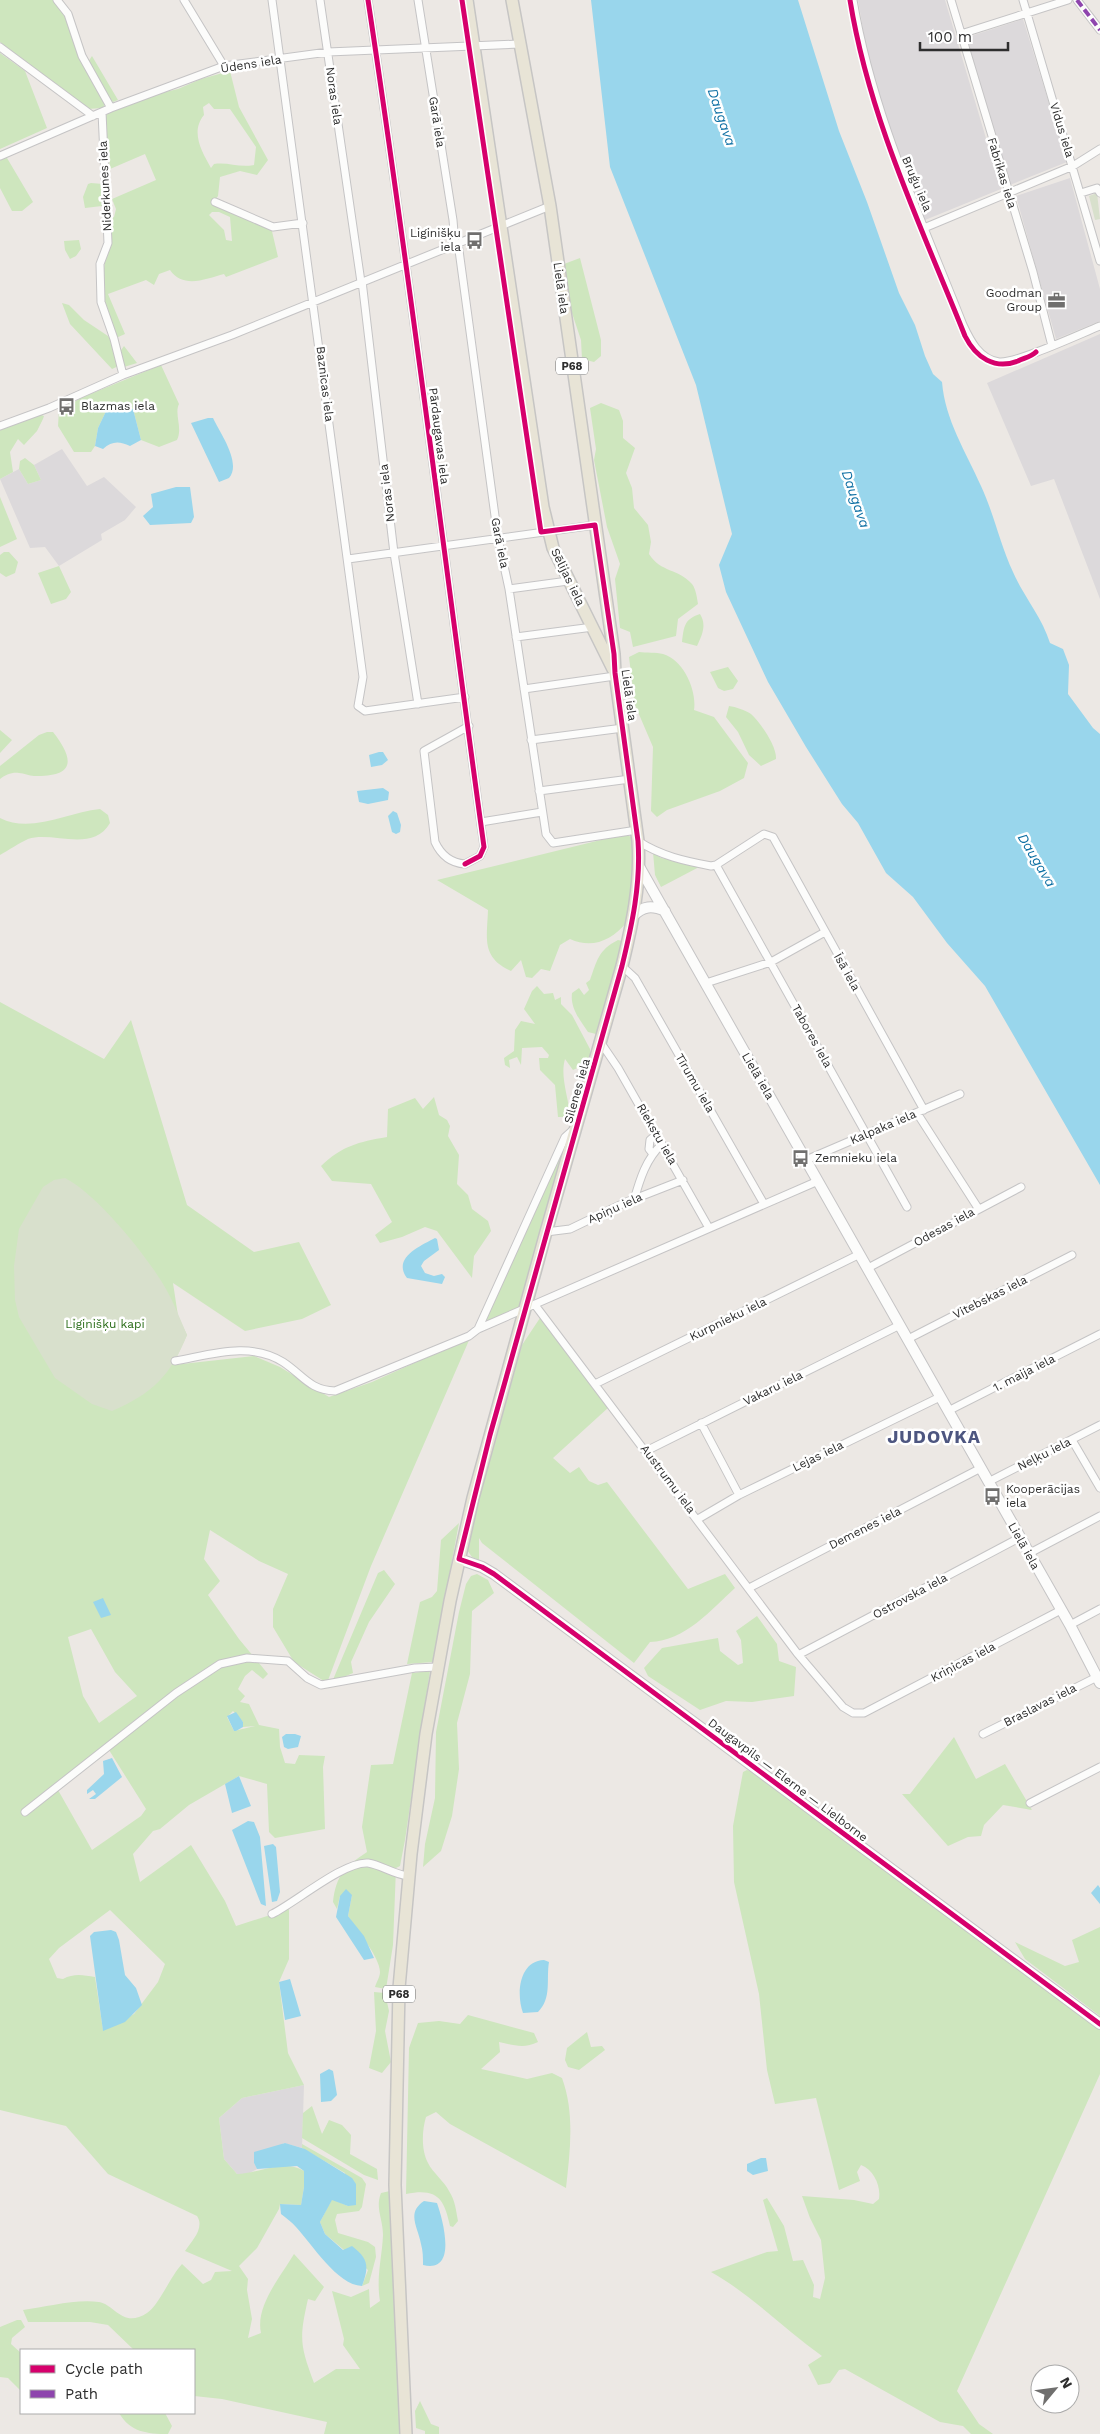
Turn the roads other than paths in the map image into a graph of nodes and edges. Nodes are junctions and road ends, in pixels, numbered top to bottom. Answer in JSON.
{"nodes":[{"id":1,"x":57,"y":0,"type":"edge"},
{"id":2,"x":184,"y":0,"type":"edge"},
{"id":3,"x":272,"y":0,"type":"edge"},
{"id":4,"x":320,"y":0,"type":"edge"},
{"id":5,"x":368,"y":0,"type":"edge"},
{"id":6,"x":418,"y":0,"type":"edge"},
{"id":7,"x":467,"y":0,"type":"edge"},
{"id":8,"x":512,"y":0,"type":"edge"},
{"id":9,"x":852,"y":0,"type":"edge"},
{"id":10,"x":951,"y":0,"type":"edge"},
{"id":11,"x":1022,"y":0,"type":"edge"},
{"id":12,"x":1068,"y":0,"type":"edge"},
{"id":13,"x":1077,"y":0,"type":"edge"},
{"id":14,"x":1027,"y":13,"type":"junction"},
{"id":15,"x":1100,"y":30,"type":"edge"},
{"id":16,"x":961,"y":34,"type":"junction"},
{"id":17,"x":519,"y":44,"type":"junction"},
{"id":18,"x":0,"y":47,"type":"edge"},
{"id":19,"x":425,"y":47,"type":"junction"},
{"id":20,"x":474,"y":47,"type":"junction"},
{"id":21,"x":375,"y":49,"type":"junction"},
{"id":22,"x":328,"y":52,"type":"junction"},
{"id":23,"x":281,"y":58,"type":"junction"},
{"id":24,"x":224,"y":66,"type":"junction"},
{"id":25,"x":111,"y":108,"type":"junction"},
{"id":26,"x":102,"y":112,"type":"junction"},
{"id":27,"x":93,"y":116,"type":"junction"},
{"id":28,"x":1100,"y":149,"type":"edge"},
{"id":29,"x":0,"y":156,"type":"edge"},
{"id":30,"x":1073,"y":166,"type":"junction"},
{"id":31,"x":1009,"y":192,"type":"junction"},
{"id":32,"x":1081,"y":193,"type":"junction"},
{"id":33,"x":1100,"y":193,"type":"edge"},
{"id":34,"x":215,"y":202,"type":"dead end"},
{"id":35,"x":550,"y":206,"type":"junction"},
{"id":36,"x":303,"y":223,"type":"junction"},
{"id":37,"x":502,"y":225,"type":"junction"},
{"id":38,"x":924,"y":228,"type":"junction"},
{"id":39,"x":456,"y":243,"type":"junction"},
{"id":40,"x":1100,"y":261,"type":"edge"},
{"id":41,"x":407,"y":263,"type":"junction"},
{"id":42,"x":362,"y":281,"type":"junction"},
{"id":43,"x":314,"y":301,"type":"junction"},
{"id":44,"x":1100,"y":326,"type":"edge"},
{"id":45,"x":1052,"y":346,"type":"junction"},
{"id":46,"x":123,"y":375,"type":"junction"},
{"id":47,"x":0,"y":426,"type":"edge"},
{"id":48,"x":595,"y":525,"type":"junction"},
{"id":49,"x":548,"y":531,"type":"junction"},
{"id":50,"x":498,"y":538,"type":"junction"},
{"id":51,"x":442,"y":547,"type":"junction"},
{"id":52,"x":394,"y":553,"type":"junction"},
{"id":53,"x":348,"y":559,"type":"junction"},
{"id":54,"x":568,"y":581,"type":"junction"},
{"id":55,"x":509,"y":589,"type":"junction"},
{"id":56,"x":593,"y":627,"type":"junction"},
{"id":57,"x":516,"y":637,"type":"junction"},
{"id":58,"x":615,"y":674,"type":"junction"},
{"id":59,"x":524,"y":690,"type":"junction"},
{"id":60,"x":465,"y":697,"type":"junction"},
{"id":61,"x":418,"y":704,"type":"junction"},
{"id":62,"x":469,"y":726,"type":"junction"},
{"id":63,"x":623,"y":728,"type":"junction"},
{"id":64,"x":531,"y":740,"type":"junction"},
{"id":65,"x":630,"y":779,"type":"junction"},
{"id":66,"x":539,"y":791,"type":"junction"},
{"id":67,"x":542,"y":812,"type":"junction"},
{"id":68,"x":481,"y":822,"type":"junction"},
{"id":69,"x":637,"y":836,"type":"junction"},
{"id":70,"x":716,"y":865,"type":"junction"},
{"id":71,"x":640,"y":868,"type":"junction"},
{"id":72,"x":665,"y":911,"type":"junction"},
{"id":73,"x":633,"y":916,"type":"junction"},
{"id":74,"x":825,"y":932,"type":"junction"},
{"id":75,"x":771,"y":962,"type":"junction"},
{"id":76,"x":622,"y":966,"type":"junction"},
{"id":77,"x":706,"y":983,"type":"junction"},
{"id":78,"x":600,"y":1043,"type":"junction"},
{"id":79,"x":960,"y":1094,"type":"dead end"},
{"id":80,"x":921,"y":1111,"type":"junction"},
{"id":81,"x":577,"y":1125,"type":"junction"},
{"id":82,"x":867,"y":1134,"type":"junction"},
{"id":83,"x":656,"y":1135,"type":"junction"},
{"id":84,"x":662,"y":1144,"type":"junction"},
{"id":85,"x":653,"y":1154,"type":"junction"},
{"id":86,"x":806,"y":1160,"type":"junction"},
{"id":87,"x":683,"y":1180,"type":"junction"},
{"id":88,"x":818,"y":1181,"type":"junction"},
{"id":89,"x":1020,"y":1187,"type":"dead end"},
{"id":90,"x":634,"y":1200,"type":"junction"},
{"id":91,"x":764,"y":1204,"type":"junction"},
{"id":92,"x":907,"y":1207,"type":"dead end"},
{"id":93,"x":978,"y":1208,"type":"junction"},
{"id":94,"x":709,"y":1228,"type":"junction"},
{"id":95,"x":546,"y":1232,"type":"junction"},
{"id":96,"x":860,"y":1254,"type":"junction"},
{"id":97,"x":1072,"y":1255,"type":"dead end"},
{"id":98,"x":868,"y":1268,"type":"junction"},
{"id":99,"x":528,"y":1310,"type":"junction"},
{"id":100,"x":900,"y":1325,"type":"junction"},
{"id":101,"x":478,"y":1329,"type":"junction"},
{"id":102,"x":1100,"y":1334,"type":"edge"},
{"id":103,"x":908,"y":1340,"type":"junction"},
{"id":104,"x":175,"y":1361,"type":"dead end"},
{"id":105,"x":595,"y":1384,"type":"junction"},
{"id":106,"x":940,"y":1397,"type":"junction"},
{"id":107,"x":948,"y":1411,"type":"junction"},
{"id":108,"x":701,"y":1423,"type":"junction"},
{"id":109,"x":1100,"y":1425,"type":"edge"},
{"id":110,"x":1072,"y":1440,"type":"junction"},
{"id":111,"x":646,"y":1451,"type":"junction"},
{"id":112,"x":981,"y":1468,"type":"junction"},
{"id":113,"x":988,"y":1482,"type":"junction"},
{"id":114,"x":1100,"y":1488,"type":"edge"},
{"id":115,"x":739,"y":1495,"type":"junction"},
{"id":116,"x":1100,"y":1516,"type":"edge"},
{"id":117,"x":698,"y":1519,"type":"junction"},
{"id":118,"x":1019,"y":1538,"type":"junction"},
{"id":119,"x":1028,"y":1554,"type":"junction"},
{"id":120,"x":459,"y":1559,"type":"junction"},
{"id":121,"x":749,"y":1588,"type":"junction"},
{"id":122,"x":1100,"y":1609,"type":"edge"},
{"id":123,"x":1061,"y":1610,"type":"junction"},
{"id":124,"x":1070,"y":1625,"type":"junction"},
{"id":125,"x":800,"y":1654,"type":"junction"},
{"id":126,"x":437,"y":1667,"type":"junction"},
{"id":127,"x":1098,"y":1680,"type":"edge"},
{"id":128,"x":864,"y":1713,"type":"joint"},
{"id":129,"x":983,"y":1734,"type":"dead end"},
{"id":130,"x":1100,"y":1767,"type":"edge"},
{"id":131,"x":1030,"y":1803,"type":"dead end"},
{"id":132,"x":25,"y":1812,"type":"dead end"},
{"id":133,"x":408,"y":1876,"type":"junction"},
{"id":134,"x":272,"y":1914,"type":"dead end"},
{"id":135,"x":1100,"y":2024,"type":"edge"},
{"id":136,"x":406,"y":2434,"type":"edge"}],
"edges":[{"from":1,"to":25,"type":"street"},
{"from":2,"to":24,"type":"street"},
{"from":3,"to":23,"type":"street","name":"Baznīcas iela"},
{"from":4,"to":22,"type":"street","name":"Noras iela"},
{"from":5,"to":21,"type":"street","name":"Pārdaugavas iela"},
{"from":6,"to":19,"type":"street","name":"Garā iela"},
{"from":7,"to":20,"type":"main road","name":"Sēlijas iela","number":"P68"},
{"from":8,"to":17,"type":"main road","name":"Lielā iela","number":"P68"},
{"from":9,"to":38,"type":"street","name":"Bruģu iela"},
{"from":10,"to":16,"type":"street","name":"Fabrikas iela"},
{"from":11,"to":14,"type":"street","name":"Vidus iela"},
{"from":12,"to":14,"type":"street"},
{"from":13,"to":15,"type":"street"},
{"from":14,"to":16,"type":"street"},
{"from":14,"to":30,"type":"street","name":"Vidus iela"},
{"from":16,"to":31,"type":"street","name":"Fabrikas iela"},
{"from":17,"to":20,"type":"street","name":"Ūdens iela"},
{"from":17,"to":35,"type":"main road","name":"Lielā iela","number":"P68"},
{"from":18,"to":27,"type":"street"},
{"from":19,"to":20,"type":"street","name":"Ūdens iela"},
{"from":19,"to":21,"type":"street","name":"Ūdens iela"},
{"from":19,"to":39,"type":"street","name":"Garā iela"},
{"from":20,"to":37,"type":"main road","name":"Sēlijas iela","number":"P68"},
{"from":21,"to":22,"type":"street","name":"Ūdens iela"},
{"from":21,"to":41,"type":"street","name":"Pārdaugavas iela"},
{"from":22,"to":23,"type":"street","name":"Ūdens iela"},
{"from":22,"to":42,"type":"street","name":"Noras iela"},
{"from":23,"to":24,"type":"street","name":"Ūdens iela"},
{"from":23,"to":36,"type":"street","name":"Baznīcas iela"},
{"from":24,"to":25,"type":"street","name":"Ūdens iela"},
{"from":25,"to":26,"type":"street","name":"Ūdens iela"},
{"from":26,"to":27,"type":"street","name":"Ūdens iela"},
{"from":26,"to":46,"type":"street","name":"Niderkunes iela"},
{"from":27,"to":29,"type":"street","name":"Ūdens iela"},
{"from":28,"to":30,"type":"street"},
{"from":30,"to":31,"type":"street"},
{"from":30,"to":32,"type":"street","name":"Vidus iela"},
{"from":31,"to":38,"type":"street"},
{"from":31,"to":45,"type":"street","name":"Fabrikas iela"},
{"from":32,"to":33,"type":"street"},
{"from":32,"to":40,"type":"street","name":"Vidus iela"},
{"from":34,"to":36,"type":"street"},
{"from":35,"to":37,"type":"street"},
{"from":35,"to":48,"type":"main road","name":"Lielā iela","number":"P68"},
{"from":36,"to":43,"type":"street","name":"Baznīcas iela"},
{"from":37,"to":39,"type":"street"},
{"from":37,"to":49,"type":"main road","name":"Sēlijas iela","number":"P68"},
{"from":38,"to":45,"type":"street","name":"Bruģu iela"},
{"from":39,"to":41,"type":"street"},
{"from":39,"to":50,"type":"street","name":"Garā iela"},
{"from":41,"to":42,"type":"street"},
{"from":41,"to":51,"type":"street","name":"Pārdaugavas iela"},
{"from":42,"to":43,"type":"street"},
{"from":42,"to":52,"type":"street","name":"Noras iela"},
{"from":43,"to":46,"type":"street"},
{"from":43,"to":53,"type":"street","name":"Baznīcas iela"},
{"from":44,"to":45,"type":"street"},
{"from":46,"to":47,"type":"street"},
{"from":48,"to":49,"type":"street"},
{"from":48,"to":58,"type":"main road","name":"Lielā iela","number":"P68"},
{"from":49,"to":50,"type":"street"},
{"from":49,"to":54,"type":"main road","name":"Sēlijas iela","number":"P68"},
{"from":50,"to":51,"type":"street"},
{"from":50,"to":55,"type":"street","name":"Garā iela"},
{"from":51,"to":52,"type":"street"},
{"from":51,"to":60,"type":"street","name":"Pārdaugavas iela"},
{"from":52,"to":53,"type":"street"},
{"from":52,"to":61,"type":"street","name":"Noras iela"},
{"from":53,"to":61,"type":"street","name":"Baznīcas iela"},
{"from":54,"to":55,"type":"street"},
{"from":54,"to":56,"type":"main road","name":"Sēlijas iela","number":"P68"},
{"from":55,"to":57,"type":"street","name":"Garā iela"},
{"from":56,"to":57,"type":"street"},
{"from":56,"to":58,"type":"main road","name":"Sēlijas iela","number":"P68"},
{"from":57,"to":59,"type":"street","name":"Garā iela"},
{"from":58,"to":59,"type":"street"},
{"from":58,"to":63,"type":"main road","name":"Lielā iela","number":"P68"},
{"from":59,"to":64,"type":"street","name":"Garā iela"},
{"from":60,"to":61,"type":"street"},
{"from":60,"to":62,"type":"street","name":"Pārdaugavas iela"},
{"from":62,"to":68,"type":"street","name":"Pārdaugavas iela"},
{"from":62,"to":68,"type":"street","name":"Pārdaugavas iela"},
{"from":63,"to":64,"type":"street"},
{"from":63,"to":65,"type":"main road","name":"Lielā iela","number":"P68"},
{"from":64,"to":66,"type":"street","name":"Garā iela"},
{"from":65,"to":66,"type":"street"},
{"from":65,"to":69,"type":"main road","name":"Lielā iela","number":"P68"},
{"from":66,"to":67,"type":"street","name":"Garā iela"},
{"from":67,"to":68,"type":"street"},
{"from":67,"to":69,"type":"street","name":"Garā iela"},
{"from":69,"to":70,"type":"street"},
{"from":69,"to":71,"type":"main road","name":"Lielā iela","number":"P68"},
{"from":70,"to":74,"type":"street","name":"Īsā iela"},
{"from":70,"to":75,"type":"street","name":"Tabores iela"},
{"from":71,"to":72,"type":"street","name":"Lielā iela"},
{"from":71,"to":73,"type":"main road","name":"Silenes iela","number":"P68"},
{"from":72,"to":73,"type":"street"},
{"from":72,"to":77,"type":"street","name":"Lielā iela"},
{"from":73,"to":76,"type":"main road","name":"Silenes iela","number":"P68"},
{"from":74,"to":75,"type":"street"},
{"from":74,"to":80,"type":"street","name":"Īsā iela"},
{"from":75,"to":77,"type":"street"},
{"from":75,"to":82,"type":"street","name":"Tabores iela"},
{"from":76,"to":78,"type":"main road","name":"Silenes iela","number":"P68"},
{"from":76,"to":91,"type":"street","name":"Tīrumu iela"},
{"from":77,"to":86,"type":"street","name":"Lielā iela"},
{"from":78,"to":81,"type":"main road","name":"Silenes iela","number":"P68"},
{"from":78,"to":83,"type":"street","name":"Riekstu iela"},
{"from":79,"to":80,"type":"street","name":"Kalpaka iela"},
{"from":80,"to":82,"type":"street","name":"Kalpaka iela"},
{"from":80,"to":93,"type":"street","name":"Īsā iela"},
{"from":81,"to":95,"type":"main road","name":"Silenes iela","number":"P68"},
{"from":81,"to":101,"type":"street"},
{"from":82,"to":86,"type":"street","name":"Kalpaka iela"},
{"from":82,"to":92,"type":"street","name":"Tabores iela"},
{"from":83,"to":84,"type":"street","name":"Riekstu iela"},
{"from":83,"to":85,"type":"street"},
{"from":84,"to":85,"type":"street"},
{"from":84,"to":87,"type":"street","name":"Riekstu iela"},
{"from":85,"to":90,"type":"street"},
{"from":86,"to":88,"type":"street","name":"Lielā iela"},
{"from":87,"to":90,"type":"street","name":"Apiņu iela"},
{"from":87,"to":94,"type":"street","name":"Riekstu iela"},
{"from":88,"to":91,"type":"street"},
{"from":88,"to":96,"type":"street","name":"Lielā iela"},
{"from":89,"to":93,"type":"street","name":"Odesas iela"},
{"from":90,"to":95,"type":"street","name":"Apiņu iela"},
{"from":91,"to":94,"type":"street"},
{"from":93,"to":98,"type":"street","name":"Odesas iela"},
{"from":94,"to":99,"type":"street"},
{"from":95,"to":99,"type":"main road","name":"Silenes iela","number":"P68"},
{"from":96,"to":98,"type":"street","name":"Lielā iela"},
{"from":96,"to":105,"type":"street","name":"Kurpnieku iela"},
{"from":97,"to":103,"type":"street","name":"Vitebskas iela"},
{"from":98,"to":100,"type":"street","name":"Lielā iela"},
{"from":99,"to":101,"type":"street"},
{"from":99,"to":105,"type":"street","name":"Austrumu iela"},
{"from":99,"to":120,"type":"main road","number":"P68"},
{"from":100,"to":103,"type":"street","name":"Lielā iela"},
{"from":100,"to":108,"type":"street","name":"Vakaru iela"},
{"from":101,"to":104,"type":"street"},
{"from":102,"to":107,"type":"street","name":"1. maija iela"},
{"from":103,"to":106,"type":"street","name":"Lielā iela"},
{"from":105,"to":111,"type":"street","name":"Austrumu iela"},
{"from":106,"to":107,"type":"street","name":"Lielā iela"},
{"from":106,"to":115,"type":"street","name":"Lejas iela"},
{"from":107,"to":112,"type":"street","name":"Lielā iela"},
{"from":108,"to":111,"type":"street","name":"Vakaru iela"},
{"from":108,"to":115,"type":"street"},
{"from":109,"to":110,"type":"street","name":"Neļķu iela"},
{"from":110,"to":113,"type":"street","name":"Neļķu iela"},
{"from":110,"to":114,"type":"street"},
{"from":111,"to":117,"type":"street","name":"Austrumu iela"},
{"from":112,"to":113,"type":"street","name":"Lielā iela"},
{"from":112,"to":121,"type":"street","name":"Demenes iela"},
{"from":113,"to":118,"type":"street","name":"Lielā iela"},
{"from":115,"to":117,"type":"street","name":"Lejas iela"},
{"from":116,"to":119,"type":"street"},
{"from":117,"to":121,"type":"street","name":"Austrumu iela"},
{"from":118,"to":119,"type":"street","name":"Lielā iela"},
{"from":118,"to":125,"type":"street","name":"Ostrovska iela"},
{"from":119,"to":123,"type":"street","name":"Lielā iela"},
{"from":120,"to":126,"type":"main road","number":"P68"},
{"from":120,"to":135,"type":"street","name":"Daugavpils — Elerne — Lielborne"},
{"from":121,"to":125,"type":"street","name":"Austrumu iela"},
{"from":122,"to":124,"type":"street"},
{"from":123,"to":124,"type":"street","name":"Lielā iela"},
{"from":123,"to":128,"type":"street","name":"Kriņicas iela"},
{"from":124,"to":127,"type":"street","name":"Lielā iela"},
{"from":125,"to":128,"type":"street","name":"Austrumu iela"},
{"from":126,"to":132,"type":"street"},
{"from":126,"to":133,"type":"main road","number":"P68"},
{"from":127,"to":129,"type":"street","name":"Braslavas iela"},
{"from":130,"to":131,"type":"street"},
{"from":133,"to":134,"type":"street"},
{"from":133,"to":136,"type":"main road","number":"P68"}]}
